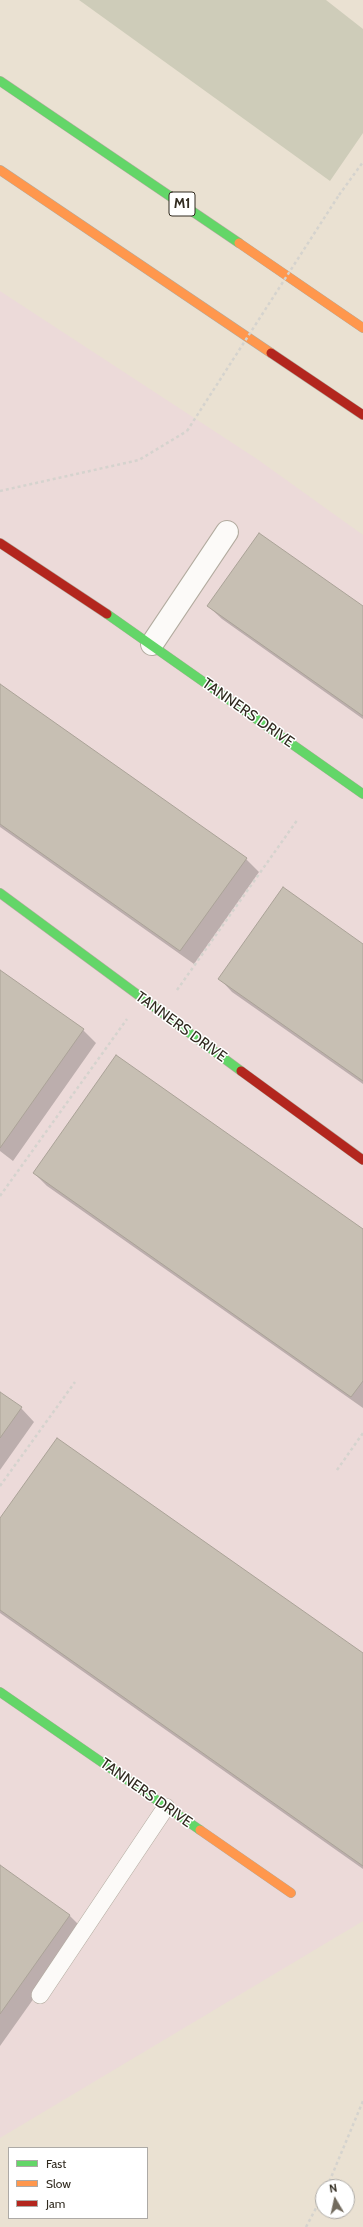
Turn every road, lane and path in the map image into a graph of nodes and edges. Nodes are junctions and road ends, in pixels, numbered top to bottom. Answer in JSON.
{"nodes":[{"id":1,"x":0,"y":81,"type":"edge"},
{"id":2,"x":363,"y":162,"type":"edge"},
{"id":3,"x":0,"y":170,"type":"edge"},
{"id":4,"x":363,"y":328,"type":"edge"},
{"id":5,"x":363,"y":415,"type":"edge"},
{"id":6,"x":0,"y":491,"type":"edge"},
{"id":7,"x":227,"y":532,"type":"dead end"},
{"id":8,"x":0,"y":542,"type":"edge"},
{"id":9,"x":152,"y":644,"type":"junction"},
{"id":10,"x":363,"y":794,"type":"edge"},
{"id":11,"x":298,"y":820,"type":"dead end"},
{"id":12,"x":0,"y":893,"type":"edge"},
{"id":13,"x":142,"y":998,"type":"junction"},
{"id":14,"x":162,"y":1012,"type":"junction"},
{"id":15,"x":363,"y":1160,"type":"edge"},
{"id":16,"x":0,"y":1196,"type":"edge"},
{"id":17,"x":76,"y":1382,"type":"dead end"},
{"id":18,"x":363,"y":1433,"type":"edge"},
{"id":19,"x":337,"y":1470,"type":"dead end"},
{"id":20,"x":0,"y":1486,"type":"edge"},
{"id":21,"x":0,"y":1692,"type":"edge"},
{"id":22,"x":166,"y":1807,"type":"junction"},
{"id":23,"x":291,"y":1893,"type":"dead end"},
{"id":24,"x":40,"y":1995,"type":"dead end"},
{"id":25,"x":363,"y":2101,"type":"edge"},
{"id":26,"x":330,"y":2179,"type":"edge"},
{"id":27,"x":315,"y":2210,"type":"edge"},
{"id":28,"x":306,"y":2227,"type":"edge"}],
"edges":[{"from":1,"to":4,"type":"main road","number":"M1"},
{"from":2,"to":6,"type":"path","bridge":true},
{"from":3,"to":5,"type":"main road"},
{"from":7,"to":9,"type":"street"},
{"from":8,"to":9,"type":"main road","name":"TANNERS DRIVE"},
{"from":9,"to":10,"type":"main road","name":"TANNERS DRIVE"},
{"from":11,"to":14,"type":"path"},
{"from":12,"to":13,"type":"main road","name":"TANNERS DRIVE"},
{"from":13,"to":14,"type":"main road","name":"TANNERS DRIVE"},
{"from":13,"to":16,"type":"path"},
{"from":14,"to":15,"type":"main road","name":"TANNERS DRIVE"},
{"from":17,"to":20,"type":"path"},
{"from":18,"to":19,"type":"path"},
{"from":21,"to":22,"type":"main road","name":"TANNERS DRIVE"},
{"from":22,"to":23,"type":"main road","name":"TANNERS DRIVE"},
{"from":22,"to":24,"type":"lane"},
{"from":25,"to":26,"type":"path"},
{"from":27,"to":28,"type":"path"}]}
